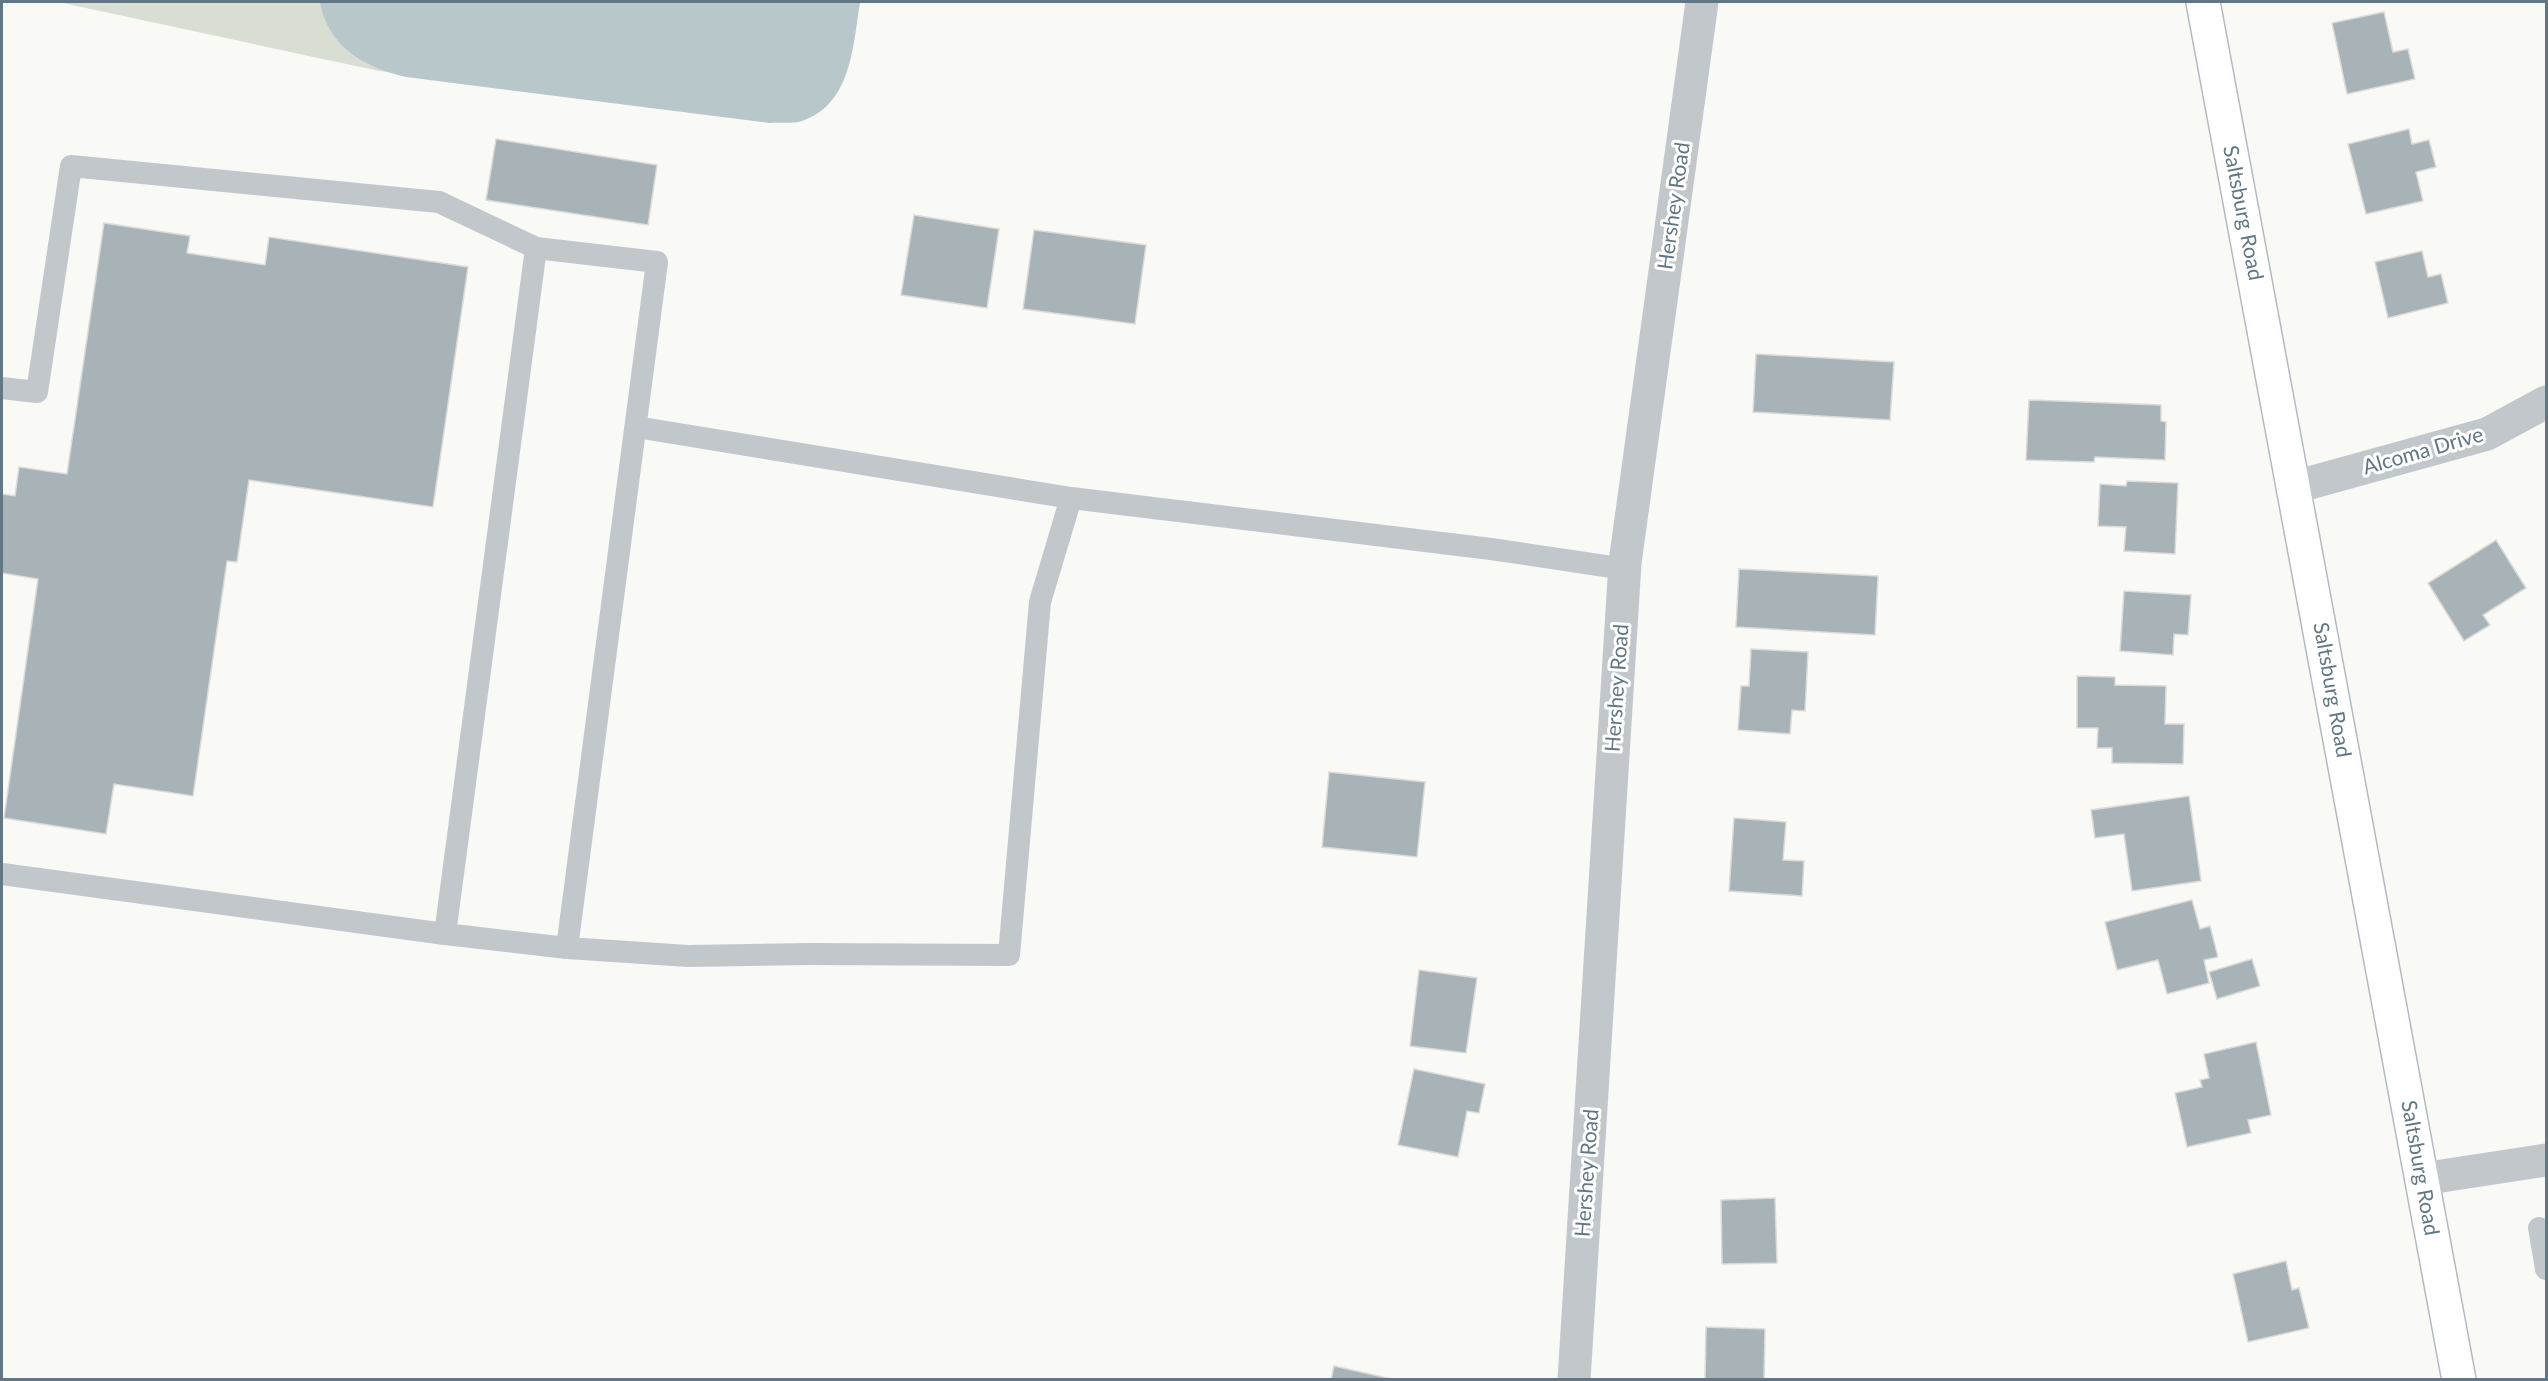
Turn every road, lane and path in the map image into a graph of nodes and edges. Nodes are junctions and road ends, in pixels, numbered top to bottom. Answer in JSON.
{"nodes":[{"id":1,"x":1702,"y":2,"type":"edge"},
{"id":2,"x":2203,"y":2,"type":"edge"},
{"id":3,"x":536,"y":248,"type":"junction"},
{"id":4,"x":2,"y":388,"type":"edge"},
{"id":5,"x":2547,"y":402,"type":"edge"},
{"id":6,"x":636,"y":427,"type":"junction"},
{"id":7,"x":2295,"y":487,"type":"junction"},
{"id":8,"x":1071,"y":498,"type":"junction"},
{"id":9,"x":1624,"y":568,"type":"junction"},
{"id":10,"x":2,"y":874,"type":"edge"},
{"id":11,"x":445,"y":934,"type":"junction"},
{"id":12,"x":567,"y":948,"type":"junction"},
{"id":13,"x":2547,"y":1160,"type":"edge"},
{"id":14,"x":2422,"y":1179,"type":"junction"},
{"id":15,"x":2539,"y":1228,"type":"dead end"},
{"id":16,"x":2547,"y":1269,"type":"edge"},
{"id":17,"x":1574,"y":1380,"type":"edge"},
{"id":18,"x":2459,"y":1380,"type":"edge"}],
"edges":[{"from":1,"to":9,"type":"street","name":"Hershey Road"},
{"from":2,"to":7,"type":"main road","name":"Saltsburg Road"},
{"from":3,"to":4,"type":"lane"},
{"from":3,"to":6,"type":"lane"},
{"from":3,"to":11,"type":"lane"},
{"from":5,"to":7,"type":"street","name":"Alcoma Drive"},
{"from":6,"to":8,"type":"lane"},
{"from":6,"to":12,"type":"lane"},
{"from":7,"to":14,"type":"main road","name":"Saltsburg Road"},
{"from":8,"to":9,"type":"lane"},
{"from":8,"to":12,"type":"lane"},
{"from":9,"to":17,"type":"street","name":"Hershey Road"},
{"from":10,"to":11,"type":"lane"},
{"from":11,"to":12,"type":"lane"},
{"from":13,"to":14,"type":"street"},
{"from":14,"to":18,"type":"main road","name":"Saltsburg Road"},
{"from":15,"to":16,"type":"lane"}]}
